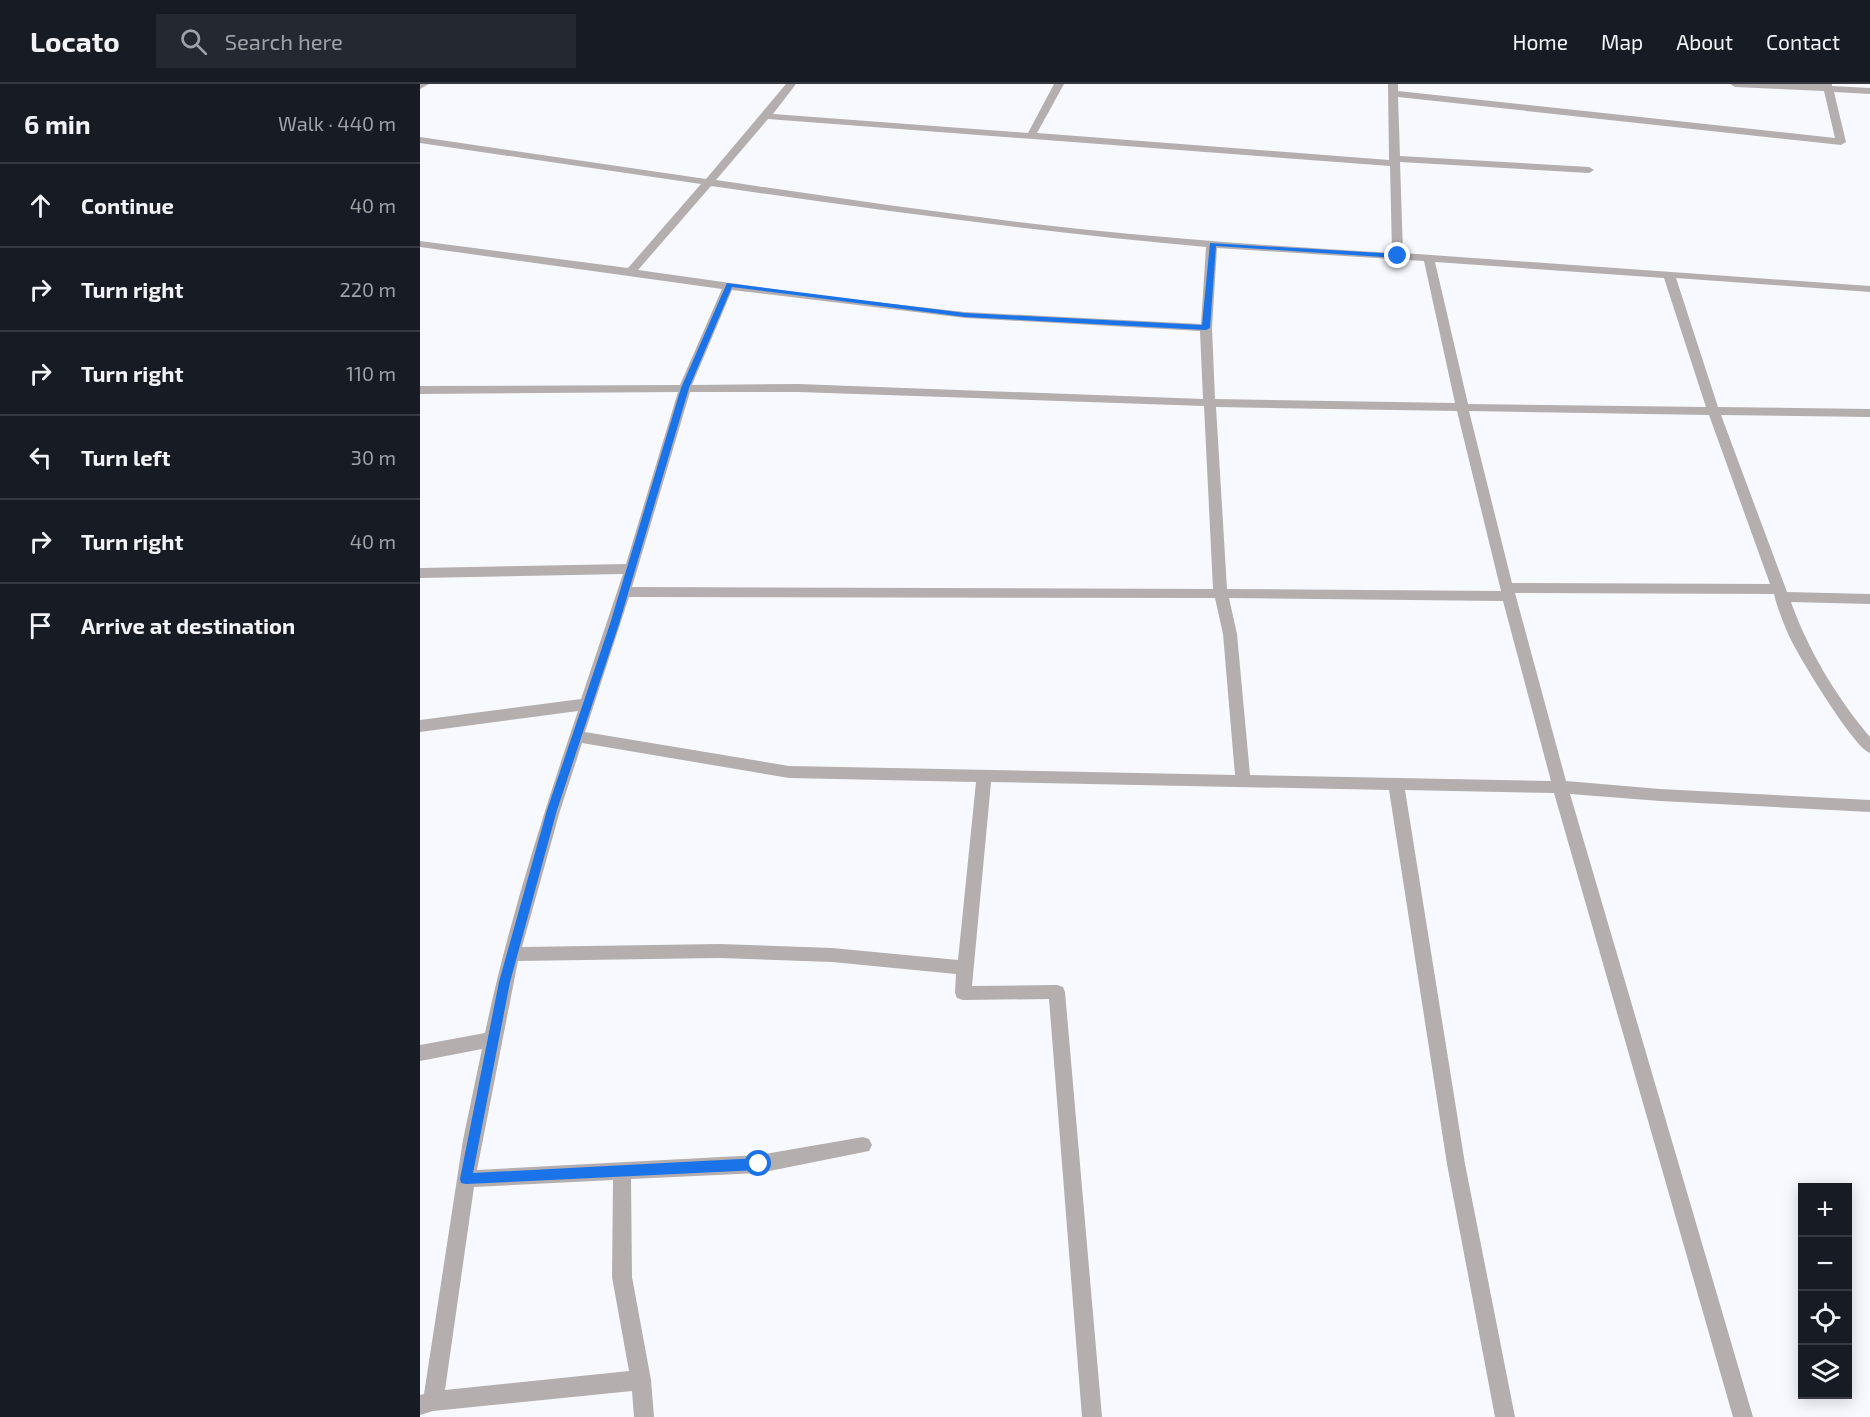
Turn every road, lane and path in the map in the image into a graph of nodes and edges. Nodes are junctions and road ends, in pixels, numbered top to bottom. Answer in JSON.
{"nodes":[{"id":1,"x":424,"y":84,"type":"edge"},
{"id":2,"x":791,"y":84,"type":"edge"},
{"id":3,"x":1059,"y":84,"type":"edge"},
{"id":4,"x":1735,"y":84,"type":"edge"},
{"id":5,"x":420,"y":86,"type":"edge"},
{"id":6,"x":1827,"y":86,"type":"edge"},
{"id":7,"x":1393,"y":88,"type":"edge"},
{"id":8,"x":1870,"y":91,"type":"edge"},
{"id":9,"x":766,"y":116,"type":"junction"},
{"id":10,"x":1031,"y":136,"type":"junction"},
{"id":11,"x":420,"y":140,"type":"edge"},
{"id":12,"x":1394,"y":161,"type":"junction"},
{"id":13,"x":1589,"y":170,"type":"dead end"},
{"id":14,"x":707,"y":182,"type":"junction"},
{"id":15,"x":420,"y":244,"type":"edge"},
{"id":16,"x":1212,"y":244,"type":"junction"},
{"id":17,"x":1398,"y":256,"type":"junction"},
{"id":18,"x":1429,"y":258,"type":"junction"},
{"id":19,"x":631,"y":271,"type":"junction"},
{"id":20,"x":1669,"y":275,"type":"junction"},
{"id":21,"x":729,"y":285,"type":"junction"},
{"id":22,"x":1870,"y":289,"type":"edge"},
{"id":23,"x":1206,"y":328,"type":"junction"},
{"id":24,"x":685,"y":388,"type":"junction"},
{"id":25,"x":420,"y":390,"type":"edge"},
{"id":26,"x":1208,"y":403,"type":"junction"},
{"id":27,"x":1463,"y":408,"type":"junction"},
{"id":28,"x":1713,"y":410,"type":"junction"},
{"id":29,"x":1870,"y":413,"type":"edge"},
{"id":30,"x":631,"y":569,"type":"junction"},
{"id":31,"x":420,"y":573,"type":"edge"},
{"id":32,"x":624,"y":592,"type":"junction"},
{"id":33,"x":1508,"y":592,"type":"junction"},
{"id":34,"x":1222,"y":593,"type":"junction"},
{"id":35,"x":1780,"y":593,"type":"junction"},
{"id":36,"x":1870,"y":599,"type":"edge"},
{"id":37,"x":588,"y":704,"type":"junction"},
{"id":38,"x":420,"y":726,"type":"edge"},
{"id":39,"x":577,"y":736,"type":"junction"},
{"id":40,"x":1870,"y":747,"type":"edge"},
{"id":41,"x":984,"y":776,"type":"junction"},
{"id":42,"x":1243,"y":781,"type":"junction"},
{"id":43,"x":1396,"y":784,"type":"junction"},
{"id":44,"x":1561,"y":787,"type":"junction"},
{"id":45,"x":1870,"y":806,"type":"edge"},
{"id":46,"x":512,"y":954,"type":"junction"},
{"id":47,"x":964,"y":968,"type":"junction"},
{"id":48,"x":493,"y":1039,"type":"junction"},
{"id":49,"x":420,"y":1053,"type":"edge"},
{"id":50,"x":863,"y":1145,"type":"dead end"},
{"id":51,"x":622,"y":1171,"type":"junction"},
{"id":52,"x":466,"y":1179,"type":"junction"},
{"id":53,"x":642,"y":1380,"type":"junction"},
{"id":54,"x":427,"y":1403,"type":"edge"},
{"id":55,"x":644,"y":1417,"type":"edge"},
{"id":56,"x":1092,"y":1417,"type":"edge"},
{"id":57,"x":1505,"y":1417,"type":"edge"},
{"id":58,"x":1743,"y":1417,"type":"edge"}],
"edges":[{"from":1,"to":5,"type":"street"},
{"from":2,"to":9,"type":"street"},
{"from":3,"to":10,"type":"street"},
{"from":4,"to":6,"type":"street"},
{"from":6,"to":7,"type":"street"},
{"from":6,"to":8,"type":"street"},
{"from":7,"to":12,"type":"street"},
{"from":9,"to":10,"type":"street"},
{"from":9,"to":14,"type":"street"},
{"from":10,"to":12,"type":"street"},
{"from":11,"to":14,"type":"street"},
{"from":12,"to":13,"type":"street"},
{"from":12,"to":17,"type":"street"},
{"from":14,"to":16,"type":"street"},
{"from":14,"to":19,"type":"street"},
{"from":15,"to":19,"type":"street"},
{"from":16,"to":17,"type":"street"},
{"from":16,"to":23,"type":"street"},
{"from":17,"to":18,"type":"street"},
{"from":18,"to":20,"type":"street"},
{"from":18,"to":27,"type":"street"},
{"from":19,"to":21,"type":"street"},
{"from":20,"to":22,"type":"street"},
{"from":20,"to":28,"type":"street"},
{"from":21,"to":23,"type":"street"},
{"from":21,"to":24,"type":"street"},
{"from":23,"to":26,"type":"street"},
{"from":24,"to":25,"type":"street"},
{"from":24,"to":26,"type":"street"},
{"from":24,"to":30,"type":"street"},
{"from":26,"to":27,"type":"street"},
{"from":26,"to":34,"type":"street"},
{"from":27,"to":28,"type":"street"},
{"from":27,"to":33,"type":"street"},
{"from":28,"to":29,"type":"street"},
{"from":28,"to":35,"type":"street"},
{"from":30,"to":31,"type":"street"},
{"from":30,"to":32,"type":"street"},
{"from":32,"to":34,"type":"street"},
{"from":32,"to":37,"type":"street"},
{"from":33,"to":34,"type":"street"},
{"from":33,"to":35,"type":"street"},
{"from":33,"to":44,"type":"street"},
{"from":34,"to":42,"type":"street"},
{"from":35,"to":36,"type":"street"},
{"from":35,"to":40,"type":"street"},
{"from":37,"to":38,"type":"street"},
{"from":37,"to":39,"type":"street"},
{"from":39,"to":41,"type":"street"},
{"from":39,"to":46,"type":"street"},
{"from":41,"to":42,"type":"street"},
{"from":41,"to":47,"type":"street"},
{"from":42,"to":43,"type":"street"},
{"from":43,"to":44,"type":"street"},
{"from":43,"to":57,"type":"street"},
{"from":44,"to":45,"type":"street"},
{"from":44,"to":58,"type":"street"},
{"from":46,"to":47,"type":"street"},
{"from":46,"to":48,"type":"street"},
{"from":47,"to":56,"type":"street"},
{"from":48,"to":49,"type":"street"},
{"from":48,"to":52,"type":"street"},
{"from":50,"to":51,"type":"street"},
{"from":51,"to":52,"type":"street"},
{"from":51,"to":53,"type":"street"},
{"from":52,"to":54,"type":"street"},
{"from":53,"to":54,"type":"street"},
{"from":53,"to":55,"type":"street"}]}
